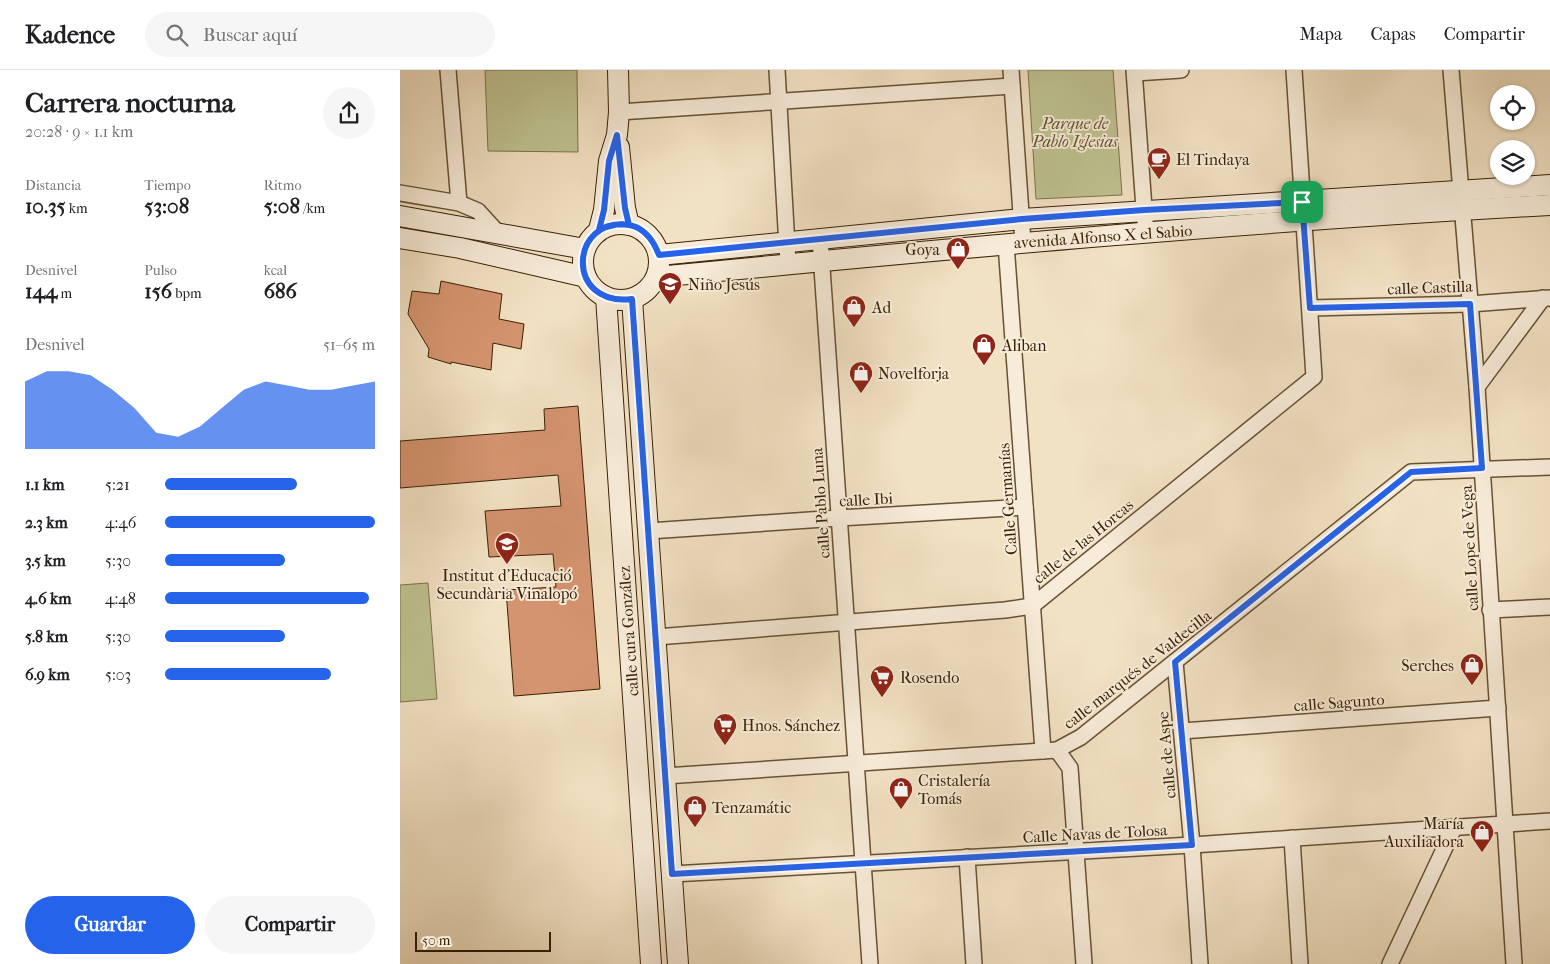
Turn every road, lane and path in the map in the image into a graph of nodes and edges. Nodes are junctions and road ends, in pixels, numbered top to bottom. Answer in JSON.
{"nodes":[{"id":1,"x":448,"y":70,"type":"edge"},
{"id":2,"x":618,"y":70,"type":"edge"},
{"id":3,"x":777,"y":70,"type":"edge"},
{"id":4,"x":1011,"y":70,"type":"edge"},
{"id":5,"x":1181,"y":70,"type":"edge"},
{"id":6,"x":1294,"y":70,"type":"edge"},
{"id":7,"x":1452,"y":70,"type":"edge"},
{"id":8,"x":1134,"y":71,"type":"edge"},
{"id":9,"x":1012,"y":86,"type":"junction"},
{"id":10,"x":779,"y":102,"type":"junction"},
{"id":11,"x":619,"y":112,"type":"junction"},
{"id":12,"x":617,"y":135,"type":"junction"},
{"id":13,"x":1550,"y":184,"type":"edge"},
{"id":14,"x":1461,"y":190,"type":"junction"},
{"id":15,"x":400,"y":193,"type":"edge"},
{"id":16,"x":459,"y":203,"type":"junction"},
{"id":17,"x":1550,"y":205,"type":"edge"},
{"id":18,"x":1144,"y":210,"type":"junction"},
{"id":19,"x":1463,"y":210,"type":"junction"},
{"id":20,"x":1303,"y":211,"type":"junction"},
{"id":21,"x":400,"y":216,"type":"edge"},
{"id":22,"x":1022,"y":219,"type":"junction"},
{"id":23,"x":629,"y":225,"type":"junction"},
{"id":24,"x":599,"y":230,"type":"junction"},
{"id":25,"x":1146,"y":233,"type":"junction"},
{"id":26,"x":499,"y":234,"type":"junction"},
{"id":27,"x":400,"y":238,"type":"edge"},
{"id":28,"x":820,"y":239,"type":"junction"},
{"id":29,"x":787,"y":242,"type":"junction"},
{"id":30,"x":1014,"y":243,"type":"junction"},
{"id":31,"x":585,"y":249,"type":"junction"},
{"id":32,"x":659,"y":255,"type":"junction"},
{"id":33,"x":821,"y":261,"type":"junction"},
{"id":34,"x":788,"y":264,"type":"junction"},
{"id":35,"x":586,"y":277,"type":"junction"},
{"id":36,"x":657,"y":277,"type":"junction"},
{"id":37,"x":606,"y":297,"type":"junction"},
{"id":38,"x":1546,"y":298,"type":"edge"},
{"id":39,"x":632,"y":299,"type":"junction"},
{"id":40,"x":1470,"y":304,"type":"junction"},
{"id":41,"x":1310,"y":308,"type":"junction"},
{"id":42,"x":1477,"y":387,"type":"junction"},
{"id":43,"x":1550,"y":467,"type":"edge"},
{"id":44,"x":1482,"y":468,"type":"junction"},
{"id":45,"x":1025,"y":507,"type":"junction"},
{"id":46,"x":839,"y":518,"type":"junction"},
{"id":47,"x":649,"y":531,"type":"junction"},
{"id":48,"x":1032,"y":606,"type":"junction"},
{"id":49,"x":1550,"y":607,"type":"edge"},
{"id":50,"x":1490,"y":610,"type":"junction"},
{"id":51,"x":846,"y":622,"type":"junction"},
{"id":52,"x":656,"y":637,"type":"junction"},
{"id":53,"x":1175,"y":662,"type":"junction"},
{"id":54,"x":1498,"y":708,"type":"junction"},
{"id":55,"x":1182,"y":731,"type":"junction"},
{"id":56,"x":1050,"y":751,"type":"junction"},
{"id":57,"x":856,"y":764,"type":"junction"},
{"id":58,"x":665,"y":776,"type":"junction"},
{"id":59,"x":1550,"y":821,"type":"edge"},
{"id":60,"x":1506,"y":824,"type":"junction"},
{"id":61,"x":1454,"y":828,"type":"junction"},
{"id":62,"x":1292,"y":838,"type":"junction"},
{"id":63,"x":1192,"y":845,"type":"junction"},
{"id":64,"x":1076,"y":852,"type":"junction"},
{"id":65,"x":967,"y":858,"type":"junction"},
{"id":66,"x":863,"y":863,"type":"junction"},
{"id":67,"x":672,"y":874,"type":"junction"},
{"id":68,"x":651,"y":964,"type":"edge"},
{"id":69,"x":678,"y":964,"type":"edge"},
{"id":70,"x":870,"y":964,"type":"edge"},
{"id":71,"x":974,"y":964,"type":"edge"},
{"id":72,"x":1084,"y":964,"type":"edge"},
{"id":73,"x":1200,"y":964,"type":"edge"},
{"id":74,"x":1300,"y":964,"type":"edge"},
{"id":75,"x":1390,"y":964,"type":"edge"},
{"id":76,"x":1514,"y":964,"type":"edge"}],
"edges":[{"from":1,"to":16,"type":"street"},
{"from":2,"to":11,"type":"street"},
{"from":3,"to":10,"type":"street"},
{"from":4,"to":9,"type":"street","name":"Calle Germanías"},
{"from":5,"to":8,"type":"street"},
{"from":6,"to":20,"type":"street","name":"calle de las Horcas"},
{"from":7,"to":14,"type":"street","name":"calle Lope de Vega"},
{"from":8,"to":18,"type":"street"},
{"from":9,"to":10,"type":"street"},
{"from":9,"to":22,"type":"street","name":"Calle Germanías"},
{"from":10,"to":11,"type":"street"},
{"from":10,"to":29,"type":"street"},
{"from":11,"to":12,"type":"street"},
{"from":12,"to":23,"type":"street"},
{"from":12,"to":24,"type":"street"},
{"from":13,"to":14,"type":"street","name":"avenida Alfonso X el Sabio"},
{"from":14,"to":19,"type":"street","name":"calle Lope de Vega"},
{"from":14,"to":20,"type":"street","name":"avenida Alfonso X el Sabio"},
{"from":15,"to":16,"type":"street"},
{"from":16,"to":26,"type":"street"},
{"from":17,"to":19,"type":"street","name":"avenida Alfonso X el Sabio"},
{"from":18,"to":20,"type":"street","name":"avenida Alfonso X el Sabio"},
{"from":18,"to":22,"type":"street","name":"avenida Alfonso X el Sabio"},
{"from":18,"to":25,"type":"street"},
{"from":19,"to":20,"type":"street","name":"avenida Alfonso X el Sabio"},
{"from":19,"to":40,"type":"street","name":"calle Lope de Vega"},
{"from":20,"to":25,"type":"street","name":"avenida Alfonso X el Sabio"},
{"from":20,"to":41,"type":"street","name":"calle de las Horcas"},
{"from":21,"to":26,"type":"street"},
{"from":22,"to":28,"type":"street","name":"avenida Alfonso X el Sabio"},
{"from":22,"to":30,"type":"street","name":"Calle Germanías"},
{"from":23,"to":24,"type":"street"},
{"from":23,"to":32,"type":"street"},
{"from":24,"to":31,"type":"street"},
{"from":25,"to":30,"type":"street","name":"avenida Alfonso X el Sabio"},
{"from":26,"to":31,"type":"street"},
{"from":27,"to":35,"type":"street"},
{"from":28,"to":29,"type":"street","name":"avenida Alfonso X el Sabio"},
{"from":28,"to":33,"type":"street","name":"calle Pablo Luna"},
{"from":29,"to":32,"type":"street","name":"avenida Alfonso X el Sabio"},
{"from":29,"to":34,"type":"street"},
{"from":30,"to":33,"type":"street","name":"avenida Alfonso X el Sabio"},
{"from":30,"to":45,"type":"street","name":"Calle Germanías"},
{"from":31,"to":35,"type":"street"},
{"from":32,"to":36,"type":"street"},
{"from":33,"to":34,"type":"street","name":"avenida Alfonso X el Sabio"},
{"from":33,"to":46,"type":"street","name":"calle Pablo Luna"},
{"from":34,"to":36,"type":"street","name":"avenida Alfonso X el Sabio"},
{"from":35,"to":37,"type":"street"},
{"from":36,"to":39,"type":"street"},
{"from":37,"to":39,"type":"street"},
{"from":37,"to":68,"type":"street","name":"calle cura González"},
{"from":38,"to":40,"type":"street","name":"calle Castilla"},
{"from":38,"to":42,"type":"street"},
{"from":39,"to":47,"type":"street","name":"calle cura González"},
{"from":40,"to":41,"type":"street","name":"calle Castilla"},
{"from":40,"to":42,"type":"street","name":"calle Lope de Vega"},
{"from":41,"to":48,"type":"street","name":"calle de las Horcas"},
{"from":42,"to":44,"type":"street","name":"calle Lope de Vega"},
{"from":43,"to":44,"type":"street","name":"calle marqués de Valdecilla"},
{"from":44,"to":50,"type":"street","name":"calle Lope de Vega"},
{"from":44,"to":53,"type":"street","name":"calle marqués de Valdecilla"},
{"from":45,"to":46,"type":"street","name":"calle Ibi"},
{"from":45,"to":48,"type":"street","name":"Calle Germanías"},
{"from":46,"to":47,"type":"street","name":"calle Ibi"},
{"from":46,"to":51,"type":"street","name":"calle Pablo Luna"},
{"from":47,"to":52,"type":"street","name":"calle cura González"},
{"from":48,"to":51,"type":"street","name":"calle de las Horcas"},
{"from":48,"to":56,"type":"street","name":"Calle Germanías"},
{"from":49,"to":50,"type":"street"},
{"from":50,"to":54,"type":"street","name":"calle Lope de Vega"},
{"from":51,"to":52,"type":"street","name":"calle de las Horcas"},
{"from":51,"to":57,"type":"street","name":"calle Pablo Luna"},
{"from":52,"to":58,"type":"street","name":"calle cura González"},
{"from":53,"to":55,"type":"street","name":"calle de Aspe"},
{"from":53,"to":56,"type":"street","name":"calle marqués de Valdecilla"},
{"from":54,"to":55,"type":"street","name":"calle Sagunto"},
{"from":54,"to":60,"type":"street","name":"calle Lope de Vega"},
{"from":55,"to":63,"type":"street","name":"calle de Aspe"},
{"from":56,"to":57,"type":"street","name":"calle marqués de Valdecilla"},
{"from":56,"to":64,"type":"street"},
{"from":57,"to":58,"type":"street","name":"calle marqués de Valdecilla"},
{"from":57,"to":66,"type":"street","name":"calle Pablo Luna"},
{"from":58,"to":67,"type":"street","name":"calle cura González"},
{"from":59,"to":60,"type":"street","name":"Calle Navas de Tolosa"},
{"from":60,"to":61,"type":"street","name":"Calle Navas de Tolosa"},
{"from":60,"to":76,"type":"street","name":"calle Lope de Vega"},
{"from":61,"to":62,"type":"street","name":"Calle Navas de Tolosa"},
{"from":61,"to":75,"type":"street"},
{"from":62,"to":63,"type":"street","name":"Calle Navas de Tolosa"},
{"from":62,"to":74,"type":"street"},
{"from":63,"to":64,"type":"street","name":"Calle Navas de Tolosa"},
{"from":63,"to":73,"type":"street","name":"calle de Aspe"},
{"from":64,"to":65,"type":"street","name":"Calle Navas de Tolosa"},
{"from":64,"to":72,"type":"street"},
{"from":65,"to":66,"type":"street","name":"Calle Navas de Tolosa"},
{"from":65,"to":71,"type":"street"},
{"from":66,"to":67,"type":"street","name":"Calle Navas de Tolosa"},
{"from":66,"to":70,"type":"street","name":"calle Pablo Luna"},
{"from":67,"to":69,"type":"street","name":"calle cura González"}]}
